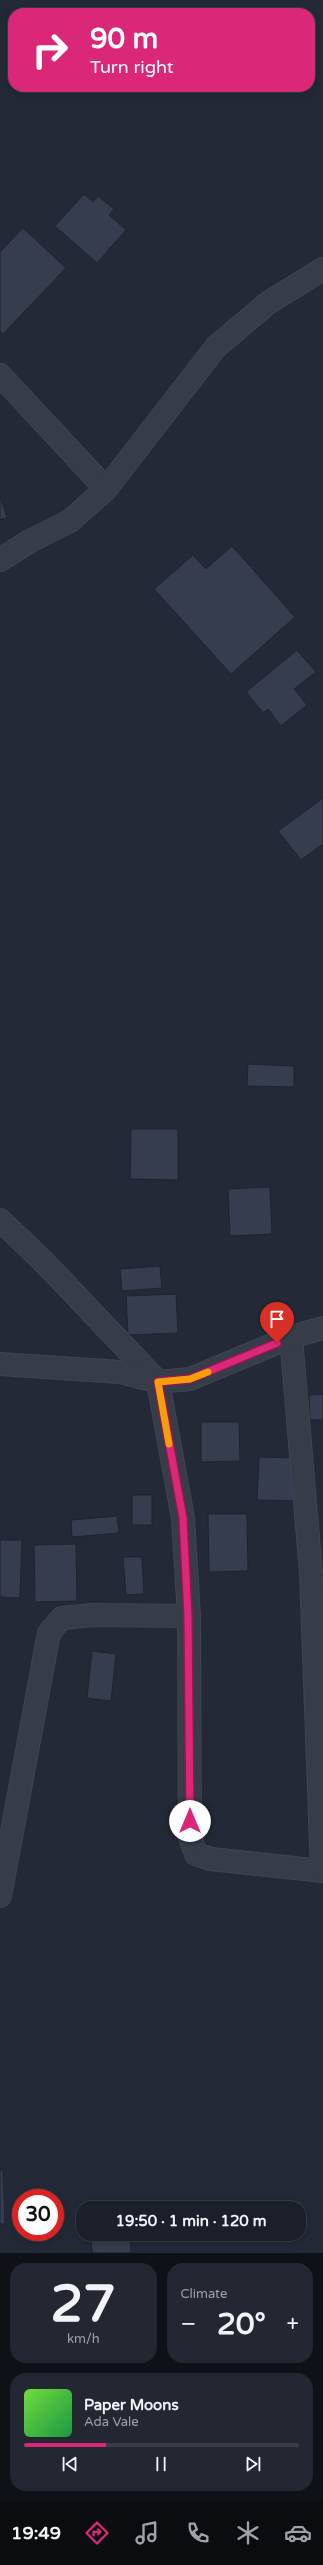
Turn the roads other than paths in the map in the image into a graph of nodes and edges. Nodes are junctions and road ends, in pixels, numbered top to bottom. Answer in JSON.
{"nodes":[{"id":1,"x":323,"y":269,"type":"edge"},
{"id":2,"x":0,"y":375,"type":"edge"},
{"id":3,"x":106,"y":489,"type":"junction"},
{"id":4,"x":0,"y":560,"type":"edge"},
{"id":5,"x":0,"y":1220,"type":"edge"},
{"id":6,"x":323,"y":1328,"type":"edge"},
{"id":7,"x":291,"y":1337,"type":"junction"},
{"id":8,"x":0,"y":1364,"type":"edge"},
{"id":9,"x":158,"y":1382,"type":"junction"},
{"id":10,"x":188,"y":1616,"type":"junction"},
{"id":11,"x":322,"y":1871,"type":"edge"},
{"id":12,"x":0,"y":1896,"type":"edge"}],
"edges":[{"from":1,"to":3,"type":"street"},
{"from":2,"to":3,"type":"street"},
{"from":3,"to":4,"type":"street"},
{"from":5,"to":9,"type":"street"},
{"from":6,"to":7,"type":"street"},
{"from":7,"to":9,"type":"street"},
{"from":7,"to":11,"type":"street"},
{"from":8,"to":9,"type":"street"},
{"from":9,"to":10,"type":"street"},
{"from":10,"to":11,"type":"street"},
{"from":10,"to":12,"type":"street"}]}
